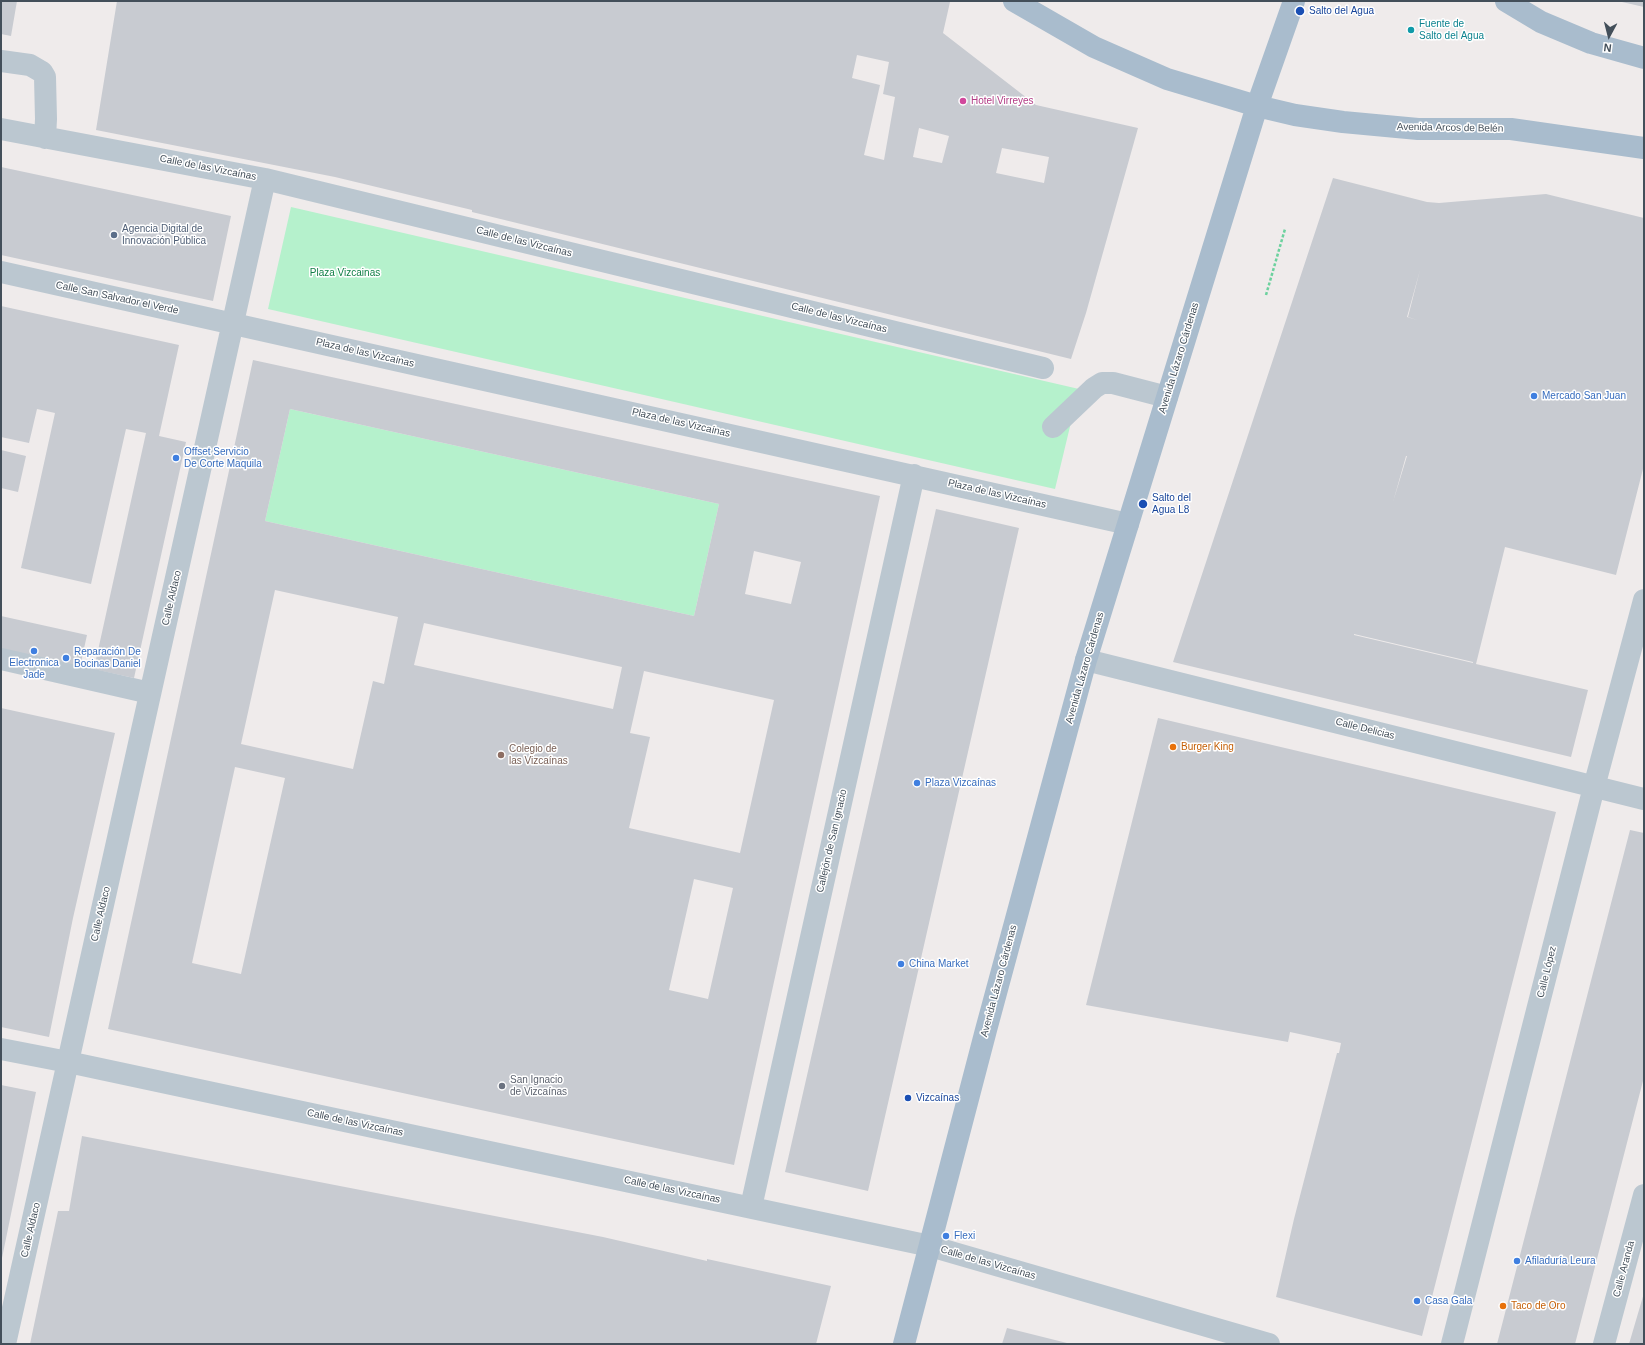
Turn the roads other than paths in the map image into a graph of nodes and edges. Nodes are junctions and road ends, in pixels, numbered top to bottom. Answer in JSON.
{"nodes":[{"id":1,"x":1014,"y":1,"type":"edge"},
{"id":2,"x":1294,"y":1,"type":"edge"},
{"id":3,"x":1506,"y":1,"type":"edge"},
{"id":4,"x":1644,"y":58,"type":"edge"},
{"id":5,"x":1,"y":61,"type":"edge"},
{"id":6,"x":1257,"y":106,"type":"junction"},
{"id":7,"x":1,"y":129,"type":"edge"},
{"id":8,"x":45,"y":138,"type":"junction"},
{"id":9,"x":1644,"y":148,"type":"edge"},
{"id":10,"x":265,"y":179,"type":"junction"},
{"id":11,"x":1,"y":272,"type":"edge"},
{"id":12,"x":234,"y":323,"type":"junction"},
{"id":13,"x":1043,"y":368,"type":"dead end"},
{"id":14,"x":1167,"y":397,"type":"junction"},
{"id":15,"x":1053,"y":427,"type":"dead end"},
{"id":16,"x":914,"y":475,"type":"junction"},
{"id":17,"x":1128,"y":524,"type":"junction"},
{"id":18,"x":1644,"y":600,"type":"edge"},
{"id":19,"x":1,"y":659,"type":"edge"},
{"id":20,"x":1086,"y":660,"type":"junction"},
{"id":21,"x":150,"y":693,"type":"junction"},
{"id":22,"x":1594,"y":787,"type":"junction"},
{"id":23,"x":1644,"y":799,"type":"edge"},
{"id":24,"x":1,"y":1049,"type":"edge"},
{"id":25,"x":68,"y":1062,"type":"junction"},
{"id":26,"x":1644,"y":1195,"type":"edge"},
{"id":27,"x":750,"y":1207,"type":"junction"},
{"id":28,"x":930,"y":1246,"type":"junction"},
{"id":29,"x":5,"y":1344,"type":"edge"},
{"id":30,"x":904,"y":1344,"type":"edge"},
{"id":31,"x":1270,"y":1344,"type":"edge"},
{"id":32,"x":1452,"y":1344,"type":"edge"},
{"id":33,"x":1604,"y":1344,"type":"edge"}],
"edges":[{"from":1,"to":6,"type":"main road","name":"Avenida Arcos de Belén"},
{"from":2,"to":6,"type":"main road","name":"Avenida Lázaro Cárdenas"},
{"from":3,"to":4,"type":"main road"},
{"from":5,"to":8,"type":"street"},
{"from":6,"to":9,"type":"main road","name":"Avenida Arcos de Belén"},
{"from":6,"to":14,"type":"main road","name":"Avenida Lázaro Cárdenas"},
{"from":7,"to":8,"type":"street","name":"Calle de las Vizcaínas"},
{"from":8,"to":10,"type":"street","name":"Calle de las Vizcaínas"},
{"from":10,"to":12,"type":"street","name":"Calle Aldaco"},
{"from":10,"to":13,"type":"street","name":"Calle de las Vizcaínas"},
{"from":11,"to":12,"type":"street","name":"Calle San Salvador el Verde"},
{"from":12,"to":16,"type":"street","name":"Plaza de las Vizcaínas"},
{"from":12,"to":21,"type":"street","name":"Calle Aldaco"},
{"from":14,"to":15,"type":"street"},
{"from":14,"to":17,"type":"main road","name":"Avenida Lázaro Cárdenas"},
{"from":16,"to":17,"type":"street","name":"Plaza de las Vizcaínas"},
{"from":16,"to":27,"type":"street","name":"Callejón de San Ignacio"},
{"from":17,"to":20,"type":"main road","name":"Avenida Lázaro Cárdenas"},
{"from":18,"to":22,"type":"street","name":"Calle López"},
{"from":19,"to":21,"type":"street"},
{"from":20,"to":22,"type":"street","name":"Calle Delicias"},
{"from":20,"to":28,"type":"main road","name":"Avenida Lázaro Cárdenas"},
{"from":21,"to":25,"type":"street","name":"Calle Aldaco"},
{"from":22,"to":23,"type":"street","name":"Calle Delicias"},
{"from":22,"to":32,"type":"street","name":"Calle López"},
{"from":24,"to":25,"type":"street","name":"Calle de las Vizcaínas"},
{"from":25,"to":27,"type":"street","name":"Calle de las Vizcaínas"},
{"from":25,"to":29,"type":"street","name":"Calle Aldaco"},
{"from":26,"to":33,"type":"street","name":"Calle Aranda"},
{"from":27,"to":28,"type":"street","name":"Calle de las Vizcaínas"},
{"from":28,"to":30,"type":"main road","name":"Avenida Lázaro Cárdenas"},
{"from":28,"to":31,"type":"street","name":"Calle de las Vizcaínas"}]}
